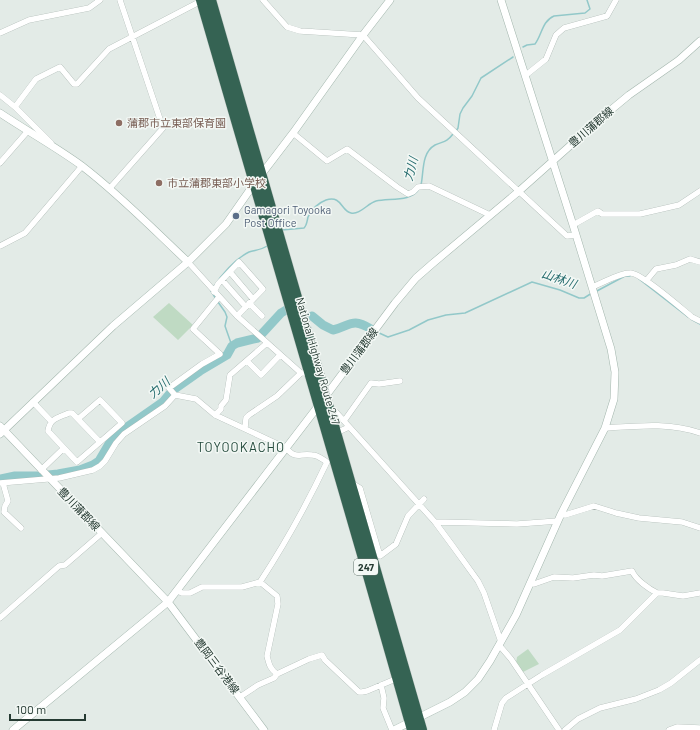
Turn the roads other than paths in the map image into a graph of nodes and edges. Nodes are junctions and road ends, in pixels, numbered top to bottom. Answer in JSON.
{"nodes":[{"id":1,"x":100,"y":0,"type":"edge"},
{"id":2,"x":120,"y":0,"type":"edge"},
{"id":3,"x":204,"y":0,"type":"edge"},
{"id":4,"x":263,"y":0,"type":"edge"},
{"id":5,"x":390,"y":0,"type":"edge"},
{"id":6,"x":502,"y":0,"type":"edge"},
{"id":7,"x":616,"y":0,"type":"edge"},
{"id":8,"x":0,"y":33,"type":"edge"},
{"id":9,"x":362,"y":35,"type":"junction"},
{"id":10,"x":132,"y":36,"type":"junction"},
{"id":11,"x":700,"y":41,"type":"edge"},
{"id":12,"x":526,"y":75,"type":"junction"},
{"id":13,"x":0,"y":95,"type":"edge"},
{"id":14,"x":15,"y":107,"type":"junction"},
{"id":15,"x":0,"y":113,"type":"edge"},
{"id":16,"x":28,"y":132,"type":"junction"},
{"id":17,"x":293,"y":133,"type":"junction"},
{"id":18,"x":55,"y":147,"type":"junction"},
{"id":19,"x":552,"y":161,"type":"junction"},
{"id":20,"x":0,"y":163,"type":"edge"},
{"id":21,"x":82,"y":166,"type":"junction"},
{"id":22,"x":262,"y":175,"type":"junction"},
{"id":23,"x":254,"y":184,"type":"junction"},
{"id":24,"x":110,"y":188,"type":"junction"},
{"id":25,"x":700,"y":191,"type":"edge"},
{"id":26,"x":518,"y":192,"type":"junction"},
{"id":27,"x":490,"y":215,"type":"junction"},
{"id":28,"x":573,"y":225,"type":"junction"},
{"id":29,"x":576,"y":235,"type":"junction"},
{"id":30,"x":0,"y":246,"type":"edge"},
{"id":31,"x":188,"y":262,"type":"junction"},
{"id":32,"x":700,"y":262,"type":"edge"},
{"id":33,"x":230,"y":272,"type":"junction"},
{"id":34,"x":222,"y":280,"type":"junction"},
{"id":35,"x":646,"y":281,"type":"junction"},
{"id":36,"x":212,"y":290,"type":"junction"},
{"id":37,"x":593,"y":291,"type":"junction"},
{"id":38,"x":217,"y":299,"type":"junction"},
{"id":39,"x":249,"y":303,"type":"junction"},
{"id":40,"x":237,"y":316,"type":"junction"},
{"id":41,"x":262,"y":316,"type":"dead end"},
{"id":42,"x":700,"y":321,"type":"edge"},
{"id":43,"x":267,"y":344,"type":"junction"},
{"id":44,"x":280,"y":355,"type":"junction"},
{"id":45,"x":247,"y":361,"type":"junction"},
{"id":46,"x":305,"y":373,"type":"junction"},
{"id":47,"x":400,"y":381,"type":"dead end"},
{"id":48,"x":173,"y":393,"type":"junction"},
{"id":49,"x":325,"y":396,"type":"junction"},
{"id":50,"x":33,"y":402,"type":"junction"},
{"id":51,"x":319,"y":405,"type":"junction"},
{"id":52,"x":329,"y":410,"type":"junction"},
{"id":53,"x":215,"y":415,"type":"junction"},
{"id":54,"x":78,"y":419,"type":"junction"},
{"id":55,"x":51,"y":421,"type":"junction"},
{"id":56,"x":344,"y":421,"type":"junction"},
{"id":57,"x":349,"y":427,"type":"junction"},
{"id":58,"x":245,"y":428,"type":"junction"},
{"id":59,"x":605,"y":428,"type":"junction"},
{"id":60,"x":1,"y":430,"type":"edge"},
{"id":61,"x":336,"y":433,"type":"junction"},
{"id":62,"x":700,"y":433,"type":"edge"},
{"id":63,"x":100,"y":442,"type":"junction"},
{"id":64,"x":64,"y":448,"type":"junction"},
{"id":65,"x":286,"y":448,"type":"junction"},
{"id":66,"x":46,"y":475,"type":"junction"},
{"id":67,"x":350,"y":482,"type":"junction"},
{"id":68,"x":2,"y":483,"type":"edge"},
{"id":69,"x":424,"y":498,"type":"dead end"},
{"id":70,"x":419,"y":504,"type":"junction"},
{"id":71,"x":561,"y":514,"type":"junction"},
{"id":72,"x":558,"y":521,"type":"junction"},
{"id":73,"x":435,"y":522,"type":"junction"},
{"id":74,"x":21,"y":528,"type":"dead end"},
{"id":75,"x":700,"y":528,"type":"edge"},
{"id":76,"x":102,"y":533,"type":"junction"},
{"id":77,"x":260,"y":582,"type":"junction"},
{"id":78,"x":530,"y":583,"type":"junction"},
{"id":79,"x":178,"y":591,"type":"junction"},
{"id":80,"x":657,"y":593,"type":"junction"},
{"id":81,"x":700,"y":594,"type":"edge"},
{"id":82,"x":168,"y":602,"type":"junction"},
{"id":83,"x":0,"y":618,"type":"edge"},
{"id":84,"x":501,"y":642,"type":"junction"},
{"id":85,"x":700,"y":660,"type":"edge"},
{"id":86,"x":277,"y":674,"type":"junction"},
{"id":87,"x":398,"y":678,"type":"junction"},
{"id":88,"x":527,"y":684,"type":"junction"},
{"id":89,"x":381,"y":686,"type":"junction"},
{"id":90,"x":240,"y":697,"type":"junction"},
{"id":91,"x":413,"y":724,"type":"edge"},
{"id":92,"x":700,"y":728,"type":"edge"},
{"id":93,"x":12,"y":730,"type":"edge"},
{"id":94,"x":264,"y":730,"type":"edge"},
{"id":95,"x":393,"y":730,"type":"edge"},
{"id":96,"x":422,"y":730,"type":"edge"},
{"id":97,"x":494,"y":730,"type":"edge"},
{"id":98,"x":559,"y":730,"type":"edge"},
{"id":99,"x":565,"y":730,"type":"edge"},
{"id":100,"x":669,"y":730,"type":"edge"}],
"edges":[{"from":1,"to":8,"type":"street"},
{"from":2,"to":10,"type":"street"},
{"from":3,"to":10,"type":"street"},
{"from":3,"to":22,"type":"highway","name":"National Highway Route 247","number":"247"},
{"from":3,"to":23,"type":"highway","name":"National Highway Route 247","number":"247"},
{"from":4,"to":9,"type":"street"},
{"from":5,"to":9,"type":"street"},
{"from":6,"to":12,"type":"street"},
{"from":7,"to":12,"type":"street"},
{"from":9,"to":17,"type":"street"},
{"from":9,"to":26,"type":"street"},
{"from":10,"to":14,"type":"street"},
{"from":10,"to":24,"type":"street"},
{"from":11,"to":19,"type":"street","name":"豊川蒲郡線"},
{"from":12,"to":19,"type":"street"},
{"from":13,"to":14,"type":"street"},
{"from":14,"to":18,"type":"street"},
{"from":15,"to":16,"type":"street"},
{"from":16,"to":18,"type":"street"},
{"from":16,"to":20,"type":"street"},
{"from":17,"to":22,"type":"street"},
{"from":17,"to":27,"type":"street"},
{"from":18,"to":21,"type":"street"},
{"from":19,"to":26,"type":"street","name":"豊川蒲郡線"},
{"from":19,"to":28,"type":"street"},
{"from":21,"to":24,"type":"street"},
{"from":21,"to":30,"type":"street"},
{"from":22,"to":23,"type":"street"},
{"from":22,"to":49,"type":"highway","name":"National Highway Route 247","number":"247"},
{"from":23,"to":31,"type":"street"},
{"from":23,"to":46,"type":"highway","name":"National Highway Route 247","number":"247"},
{"from":24,"to":31,"type":"street"},
{"from":25,"to":28,"type":"street"},
{"from":26,"to":27,"type":"street","name":"豊川蒲郡線"},
{"from":26,"to":29,"type":"street"},
{"from":27,"to":49,"type":"street","name":"豊川蒲郡線"},
{"from":28,"to":29,"type":"street"},
{"from":29,"to":37,"type":"street"},
{"from":31,"to":36,"type":"street"},
{"from":31,"to":50,"type":"street"},
{"from":32,"to":35,"type":"street"},
{"from":33,"to":34,"type":"street"},
{"from":33,"to":39,"type":"street"},
{"from":33,"to":39,"type":"street"},
{"from":34,"to":36,"type":"street"},
{"from":34,"to":39,"type":"street"},
{"from":35,"to":37,"type":"street"},
{"from":35,"to":42,"type":"street"},
{"from":36,"to":38,"type":"street"},
{"from":37,"to":59,"type":"street"},
{"from":38,"to":40,"type":"street"},
{"from":38,"to":48,"type":"street"},
{"from":39,"to":40,"type":"street"},
{"from":39,"to":41,"type":"street"},
{"from":40,"to":43,"type":"street"},
{"from":43,"to":44,"type":"street"},
{"from":43,"to":45,"type":"street"},
{"from":44,"to":45,"type":"street"},
{"from":44,"to":46,"type":"street"},
{"from":45,"to":53,"type":"street"},
{"from":46,"to":51,"type":"highway","name":"National Highway Route 247","number":"247"},
{"from":46,"to":58,"type":"street"},
{"from":47,"to":56,"type":"street"},
{"from":48,"to":53,"type":"street"},
{"from":48,"to":66,"type":"street"},
{"from":49,"to":51,"type":"street","name":"豊川蒲郡線"},
{"from":49,"to":52,"type":"highway","name":"National Highway Route 247","number":"247"},
{"from":50,"to":55,"type":"street"},
{"from":50,"to":60,"type":"street"},
{"from":51,"to":65,"type":"street","name":"豊川蒲郡線"},
{"from":51,"to":87,"type":"highway","name":"National Highway Route 247","number":"247"},
{"from":52,"to":56,"type":"street"},
{"from":52,"to":61,"type":"highway","name":"National Highway Route 247","number":"247"},
{"from":53,"to":58,"type":"street"},
{"from":54,"to":55,"type":"street"},
{"from":54,"to":63,"type":"street"},
{"from":54,"to":63,"type":"street"},
{"from":55,"to":64,"type":"street"},
{"from":56,"to":57,"type":"street"},
{"from":57,"to":61,"type":"street"},
{"from":57,"to":70,"type":"street"},
{"from":58,"to":65,"type":"street"},
{"from":59,"to":62,"type":"street"},
{"from":59,"to":71,"type":"street"},
{"from":60,"to":66,"type":"street","name":"豊川蒲郡線"},
{"from":61,"to":67,"type":"highway","name":"National Highway Route 247","number":"247"},
{"from":63,"to":64,"type":"street"},
{"from":64,"to":66,"type":"street"},
{"from":65,"to":77,"type":"street"},
{"from":65,"to":79,"type":"street","name":"豊川蒲郡線"},
{"from":66,"to":68,"type":"street"},
{"from":66,"to":76,"type":"street","name":"豊川蒲郡線"},
{"from":67,"to":70,"type":"street"},
{"from":67,"to":91,"type":"highway","name":"National Highway Route 247","number":"247"},
{"from":68,"to":74,"type":"street"},
{"from":69,"to":70,"type":"street"},
{"from":70,"to":73,"type":"street"},
{"from":71,"to":72,"type":"street"},
{"from":71,"to":75,"type":"street"},
{"from":72,"to":73,"type":"street"},
{"from":72,"to":78,"type":"street"},
{"from":73,"to":84,"type":"street"},
{"from":76,"to":82,"type":"street","name":"豊川蒲郡線"},
{"from":76,"to":83,"type":"street"},
{"from":77,"to":79,"type":"street"},
{"from":77,"to":86,"type":"street"},
{"from":78,"to":80,"type":"street"},
{"from":78,"to":84,"type":"street"},
{"from":79,"to":82,"type":"street","name":"豊川蒲郡線"},
{"from":80,"to":81,"type":"street"},
{"from":80,"to":88,"type":"street"},
{"from":82,"to":90,"type":"street","name":"豊岡三谷港線"},
{"from":82,"to":93,"type":"street"},
{"from":84,"to":88,"type":"street"},
{"from":84,"to":91,"type":"street"},
{"from":85,"to":99,"type":"street"},
{"from":86,"to":89,"type":"street"},
{"from":86,"to":90,"type":"street"},
{"from":87,"to":89,"type":"street"},
{"from":87,"to":91,"type":"highway","name":"National Highway Route 247","number":"247"},
{"from":88,"to":97,"type":"street"},
{"from":88,"to":98,"type":"street"},
{"from":89,"to":95,"type":"street"},
{"from":90,"to":94,"type":"street","name":"豊岡三谷港線"},
{"from":91,"to":95,"type":"street"},
{"from":91,"to":96,"type":"highway","name":"National Highway Route 247","number":"247"},
{"from":92,"to":100,"type":"street"}]}
